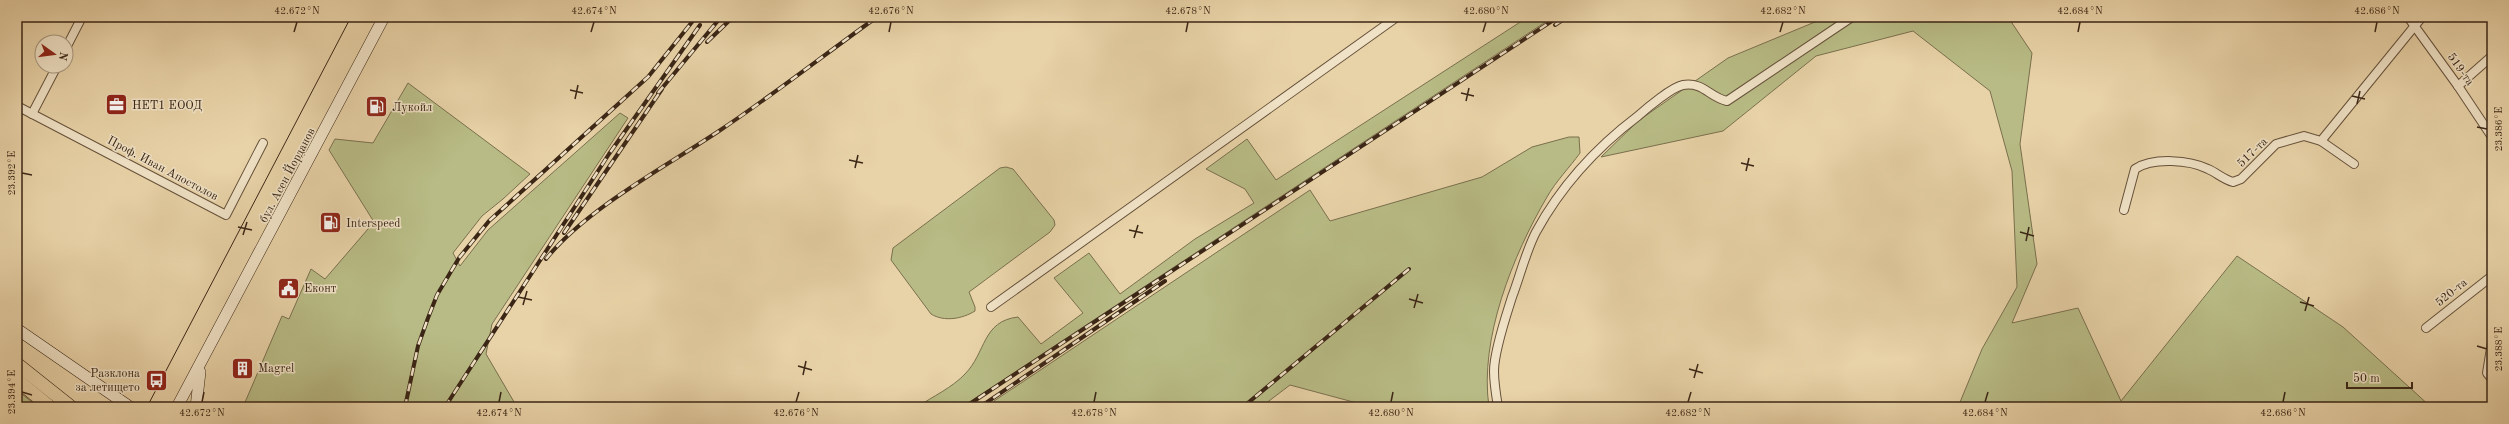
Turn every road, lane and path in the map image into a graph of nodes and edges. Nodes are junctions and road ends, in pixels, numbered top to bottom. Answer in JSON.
{"nodes":[{"id":1,"x":82,"y":17,"type":"edge"},
{"id":2,"x":384,"y":17,"type":"edge"},
{"id":3,"x":1397,"y":17,"type":"edge"},
{"id":4,"x":1852,"y":17,"type":"edge"},
{"id":5,"x":2408,"y":17,"type":"edge"},
{"id":6,"x":2422,"y":17,"type":"edge"},
{"id":7,"x":2415,"y":25,"type":"junction"},
{"id":8,"x":73,"y":34,"type":"edge"},
{"id":9,"x":2492,"y":56,"type":"edge"},
{"id":10,"x":53,"y":74,"type":"edge"},
{"id":11,"x":2458,"y":86,"type":"junction"},
{"id":12,"x":17,"y":106,"type":"edge"},
{"id":13,"x":32,"y":114,"type":"junction"},
{"id":14,"x":2492,"y":137,"type":"edge"},
{"id":15,"x":2321,"y":141,"type":"junction"},
{"id":16,"x":263,"y":143,"type":"dead end"},
{"id":17,"x":2354,"y":164,"type":"dead end"},
{"id":18,"x":2124,"y":210,"type":"dead end"},
{"id":19,"x":2492,"y":276,"type":"edge"},
{"id":20,"x":990,"y":308,"type":"dead end"},
{"id":21,"x":2426,"y":328,"type":"dead end"},
{"id":22,"x":17,"y":329,"type":"edge"},
{"id":23,"x":2492,"y":342,"type":"edge"},
{"id":24,"x":203,"y":358,"type":"junction"},
{"id":25,"x":17,"y":364,"type":"edge"},
{"id":26,"x":17,"y":380,"type":"edge"},
{"id":27,"x":2492,"y":380,"type":"edge"},
{"id":28,"x":50,"y":407,"type":"edge"},
{"id":29,"x":71,"y":407,"type":"edge"},
{"id":30,"x":130,"y":407,"type":"edge"},
{"id":31,"x":177,"y":407,"type":"edge"},
{"id":32,"x":196,"y":407,"type":"edge"},
{"id":33,"x":1498,"y":407,"type":"edge"}],
"edges":[{"from":1,"to":8,"type":"street"},
{"from":2,"to":24,"type":"main road","name":"бул. Асен Йорданов"},
{"from":3,"to":20,"type":"street"},
{"from":4,"to":33,"type":"street"},
{"from":5,"to":7,"type":"street","name":"519-та"},
{"from":6,"to":7,"type":"street"},
{"from":7,"to":11,"type":"street","name":"519-та"},
{"from":7,"to":15,"type":"street"},
{"from":9,"to":11,"type":"street"},
{"from":10,"to":13,"type":"street"},
{"from":11,"to":14,"type":"street","name":"519-та"},
{"from":12,"to":13,"type":"street","name":"Проф. Иван Апостолов"},
{"from":13,"to":16,"type":"street","name":"Проф. Иван Апостолов"},
{"from":15,"to":17,"type":"street"},
{"from":15,"to":18,"type":"street","name":"517-та"},
{"from":19,"to":21,"type":"street","name":"520-та"},
{"from":22,"to":30,"type":"main road"},
{"from":23,"to":27,"type":"street"},
{"from":24,"to":31,"type":"main road","name":"бул. Асен Йорданов"},
{"from":24,"to":32,"type":"main road"},
{"from":25,"to":29,"type":"main road"},
{"from":26,"to":28,"type":"main road"}]}
